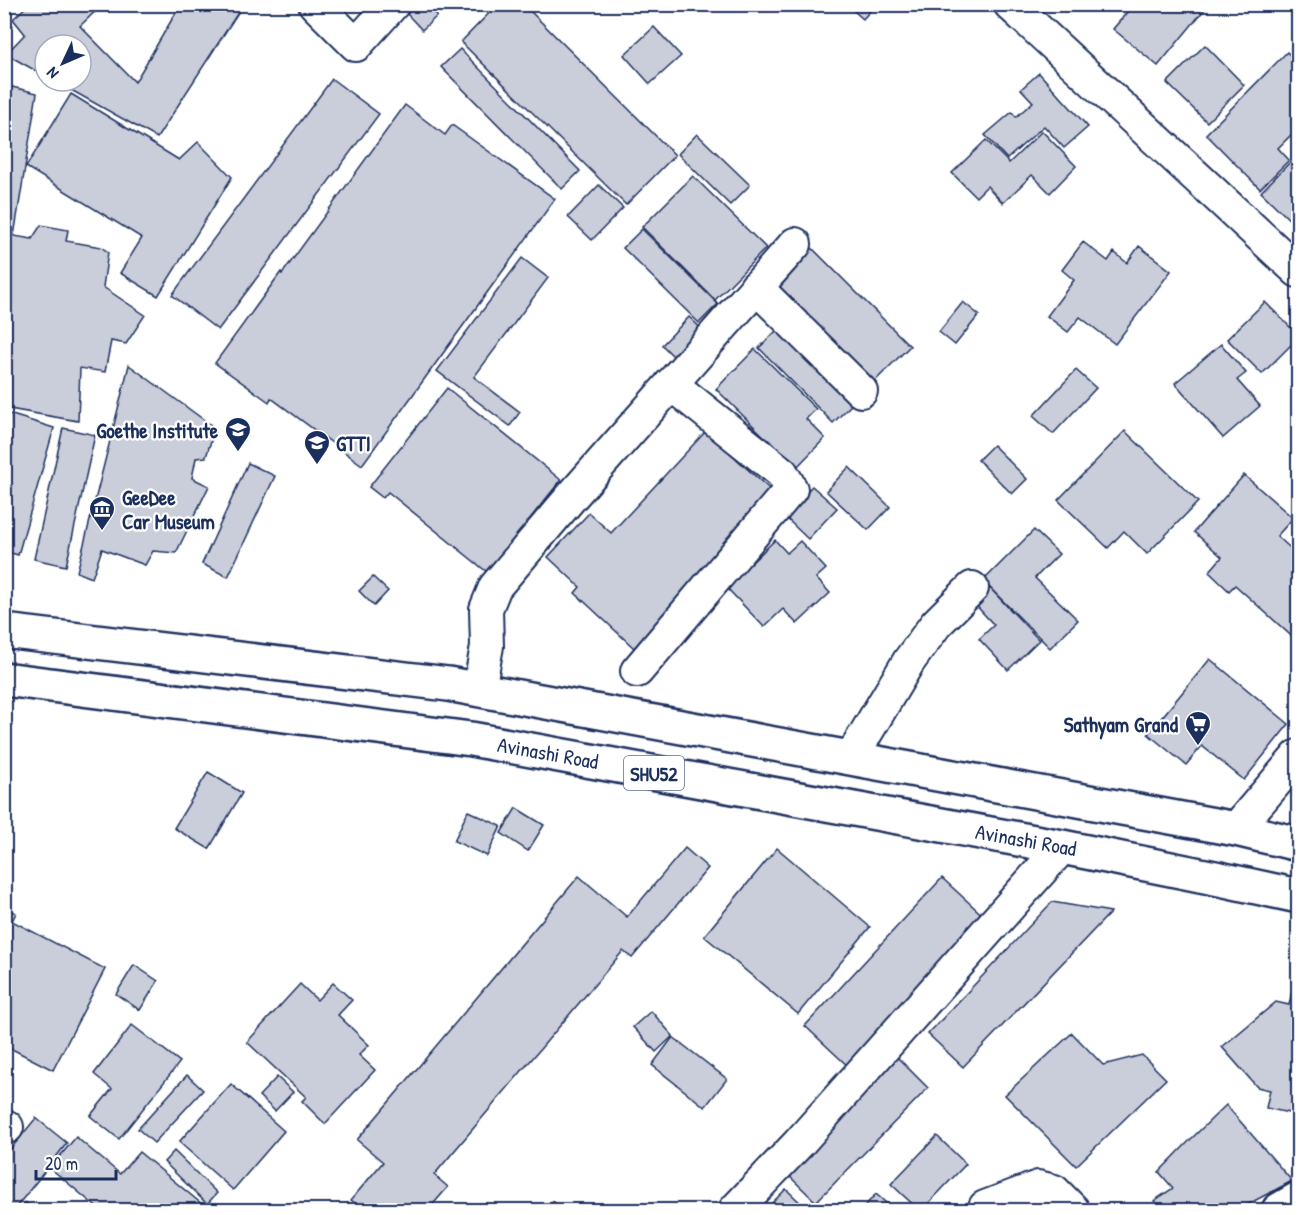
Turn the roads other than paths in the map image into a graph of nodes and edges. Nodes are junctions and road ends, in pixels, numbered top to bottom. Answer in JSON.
{"nodes":[{"id":1,"x":315,"y":4,"type":"edge"},
{"id":2,"x":393,"y":4,"type":"edge"},
{"id":3,"x":1010,"y":4,"type":"edge"},
{"id":4,"x":795,"y":244,"type":"dead end"},
{"id":5,"x":1295,"y":260,"type":"edge"},
{"id":6,"x":756,"y":287,"type":"junction"},
{"id":7,"x":671,"y":384,"type":"junction"},
{"id":8,"x":861,"y":391,"type":"dead end"},
{"id":9,"x":972,"y":588,"type":"dead end"},
{"id":10,"x":4,"y":631,"type":"edge"},
{"id":11,"x":637,"y":671,"type":"dead end"},
{"id":12,"x":5,"y":681,"type":"edge"},
{"id":13,"x":478,"y":690,"type":"junction"},
{"id":14,"x":1299,"y":756,"type":"edge"},
{"id":15,"x":851,"y":758,"type":"junction"},
{"id":16,"x":1236,"y":829,"type":"junction"},
{"id":17,"x":1299,"y":844,"type":"edge"},
{"id":18,"x":1062,"y":847,"type":"junction"},
{"id":19,"x":1299,"y":896,"type":"edge"},
{"id":20,"x":1299,"y":1199,"type":"edge"},
{"id":21,"x":985,"y":1207,"type":"dead end"},
{"id":22,"x":735,"y":1210,"type":"edge"},
{"id":23,"x":1073,"y":1210,"type":"edge"},
{"id":24,"x":1279,"y":1210,"type":"edge"}],
"edges":[{"from":1,"to":2,"type":"street"},
{"from":3,"to":5,"type":"street"},
{"from":4,"to":6,"type":"street"},
{"from":6,"to":7,"type":"street"},
{"from":6,"to":8,"type":"street"},
{"from":7,"to":11,"type":"street"},
{"from":7,"to":13,"type":"street"},
{"from":9,"to":15,"type":"street"},
{"from":10,"to":13,"type":"main road","number":"SHU52"},
{"from":12,"to":18,"type":"main road","name":"Avinashi Road","number":"SHU52"},
{"from":13,"to":15,"type":"main road","number":"SHU52"},
{"from":14,"to":16,"type":"street"},
{"from":15,"to":16,"type":"main road","number":"SHU52"},
{"from":16,"to":17,"type":"main road","number":"SHU52"},
{"from":18,"to":19,"type":"main road","name":"Avinashi Road","number":"SHU52"},
{"from":18,"to":22,"type":"street"},
{"from":20,"to":24,"type":"main road"},
{"from":21,"to":23,"type":"street"}]}
